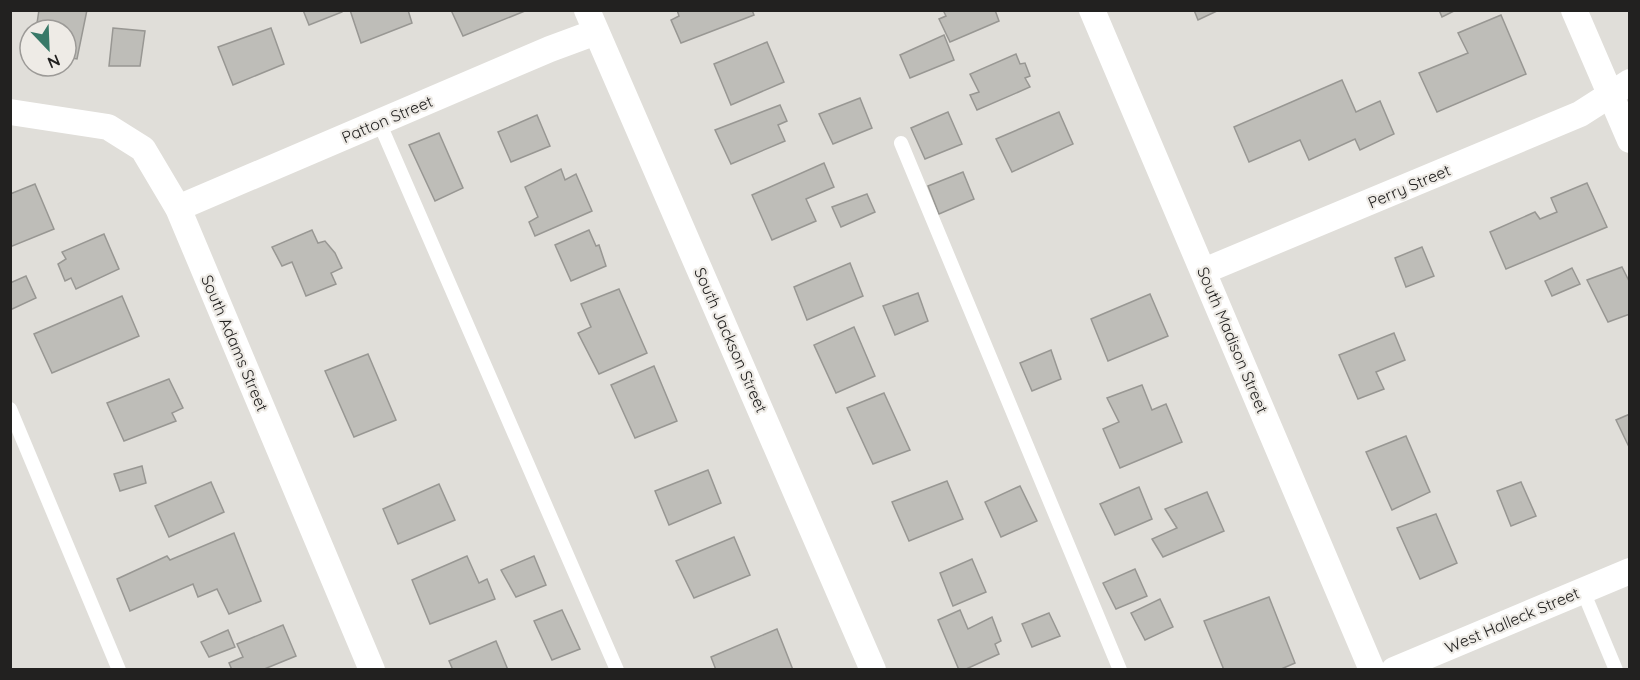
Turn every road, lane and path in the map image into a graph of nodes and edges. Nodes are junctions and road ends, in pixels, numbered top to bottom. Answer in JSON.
{"nodes":[{"id":1,"x":1092,"y":10,"type":"edge"},
{"id":2,"x":1574,"y":10,"type":"edge"},
{"id":3,"x":592,"y":21,"type":"edge"},
{"id":4,"x":1619,"y":87,"type":"edge"},
{"id":5,"x":10,"y":112,"type":"edge"},
{"id":6,"x":379,"y":122,"type":"junction"},
{"id":7,"x":1629,"y":140,"type":"edge"},
{"id":8,"x":901,"y":143,"type":"dead end"},
{"id":9,"x":178,"y":208,"type":"junction"},
{"id":10,"x":1204,"y":272,"type":"junction"},
{"id":11,"x":10,"y":409,"type":"edge"},
{"id":12,"x":1629,"y":571,"type":"edge"},
{"id":13,"x":1583,"y":591,"type":"junction"},
{"id":14,"x":119,"y":669,"type":"edge"},
{"id":15,"x":372,"y":669,"type":"edge"},
{"id":16,"x":617,"y":669,"type":"edge"},
{"id":17,"x":873,"y":669,"type":"edge"},
{"id":18,"x":1120,"y":669,"type":"edge"},
{"id":19,"x":1372,"y":669,"type":"edge"},
{"id":20,"x":1394,"y":669,"type":"edge"},
{"id":21,"x":1616,"y":669,"type":"edge"}],
"edges":[{"from":1,"to":10,"type":"street","name":"South Madison Street"},
{"from":2,"to":4,"type":"street"},
{"from":3,"to":6,"type":"street","name":"Patton Street"},
{"from":3,"to":17,"type":"street","name":"South Jackson Street"},
{"from":4,"to":7,"type":"street"},
{"from":4,"to":10,"type":"street","name":"Perry Street"},
{"from":5,"to":9,"type":"street","name":"South Adams Street"},
{"from":6,"to":9,"type":"street","name":"Patton Street"},
{"from":6,"to":16,"type":"lane"},
{"from":8,"to":18,"type":"lane"},
{"from":9,"to":15,"type":"street","name":"South Adams Street"},
{"from":10,"to":19,"type":"street","name":"South Madison Street"},
{"from":11,"to":14,"type":"lane"},
{"from":12,"to":13,"type":"street","name":"West Halleck Street"},
{"from":13,"to":20,"type":"street","name":"West Halleck Street"},
{"from":13,"to":21,"type":"lane"}]}
